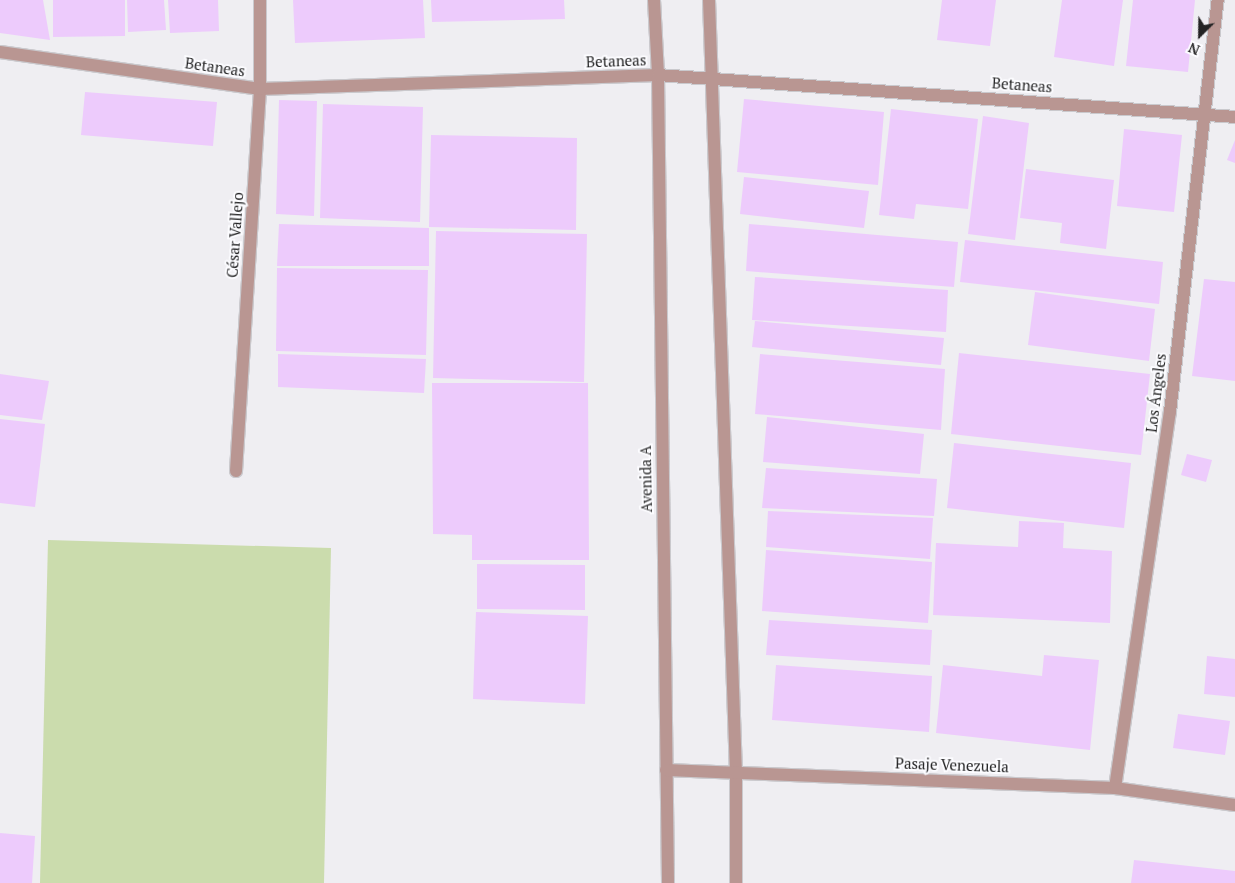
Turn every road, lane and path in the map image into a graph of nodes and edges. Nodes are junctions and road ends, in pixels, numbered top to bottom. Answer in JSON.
{"nodes":[{"id":1,"x":260,"y":0,"type":"edge"},
{"id":2,"x":654,"y":0,"type":"edge"},
{"id":3,"x":709,"y":0,"type":"edge"},
{"id":4,"x":1218,"y":0,"type":"edge"},
{"id":5,"x":0,"y":52,"type":"edge"},
{"id":6,"x":658,"y":75,"type":"junction"},
{"id":7,"x":713,"y":80,"type":"junction"},
{"id":8,"x":260,"y":90,"type":"junction"},
{"id":9,"x":1202,"y":114,"type":"junction"},
{"id":10,"x":1235,"y":117,"type":"edge"},
{"id":11,"x":236,"y":471,"type":"dead end"},
{"id":12,"x":666,"y":770,"type":"junction"},
{"id":13,"x":736,"y":772,"type":"junction"},
{"id":14,"x":1115,"y":788,"type":"junction"},
{"id":15,"x":1235,"y":805,"type":"edge"},
{"id":16,"x":668,"y":883,"type":"edge"},
{"id":17,"x":736,"y":883,"type":"edge"}],
"edges":[{"from":1,"to":8,"type":"street","name":"César Vallejo"},
{"from":2,"to":6,"type":"street","name":"Avenida A"},
{"from":3,"to":7,"type":"street"},
{"from":4,"to":9,"type":"street","name":"Los Ángeles"},
{"from":5,"to":8,"type":"street","name":"Betaneas"},
{"from":6,"to":7,"type":"street","name":"Betaneas"},
{"from":6,"to":8,"type":"street","name":"Betaneas"},
{"from":6,"to":12,"type":"street","name":"Avenida A"},
{"from":7,"to":9,"type":"street","name":"Betaneas"},
{"from":7,"to":13,"type":"street"},
{"from":8,"to":11,"type":"street","name":"César Vallejo"},
{"from":9,"to":10,"type":"street","name":"Betaneas"},
{"from":9,"to":14,"type":"street","name":"Los Ángeles"},
{"from":12,"to":13,"type":"street","name":"Pasaje Venezuela"},
{"from":12,"to":16,"type":"street","name":"Avenida A"},
{"from":13,"to":14,"type":"street","name":"Pasaje Venezuela"},
{"from":13,"to":17,"type":"street"},
{"from":14,"to":15,"type":"street","name":"Pasaje Venezuela"}]}
